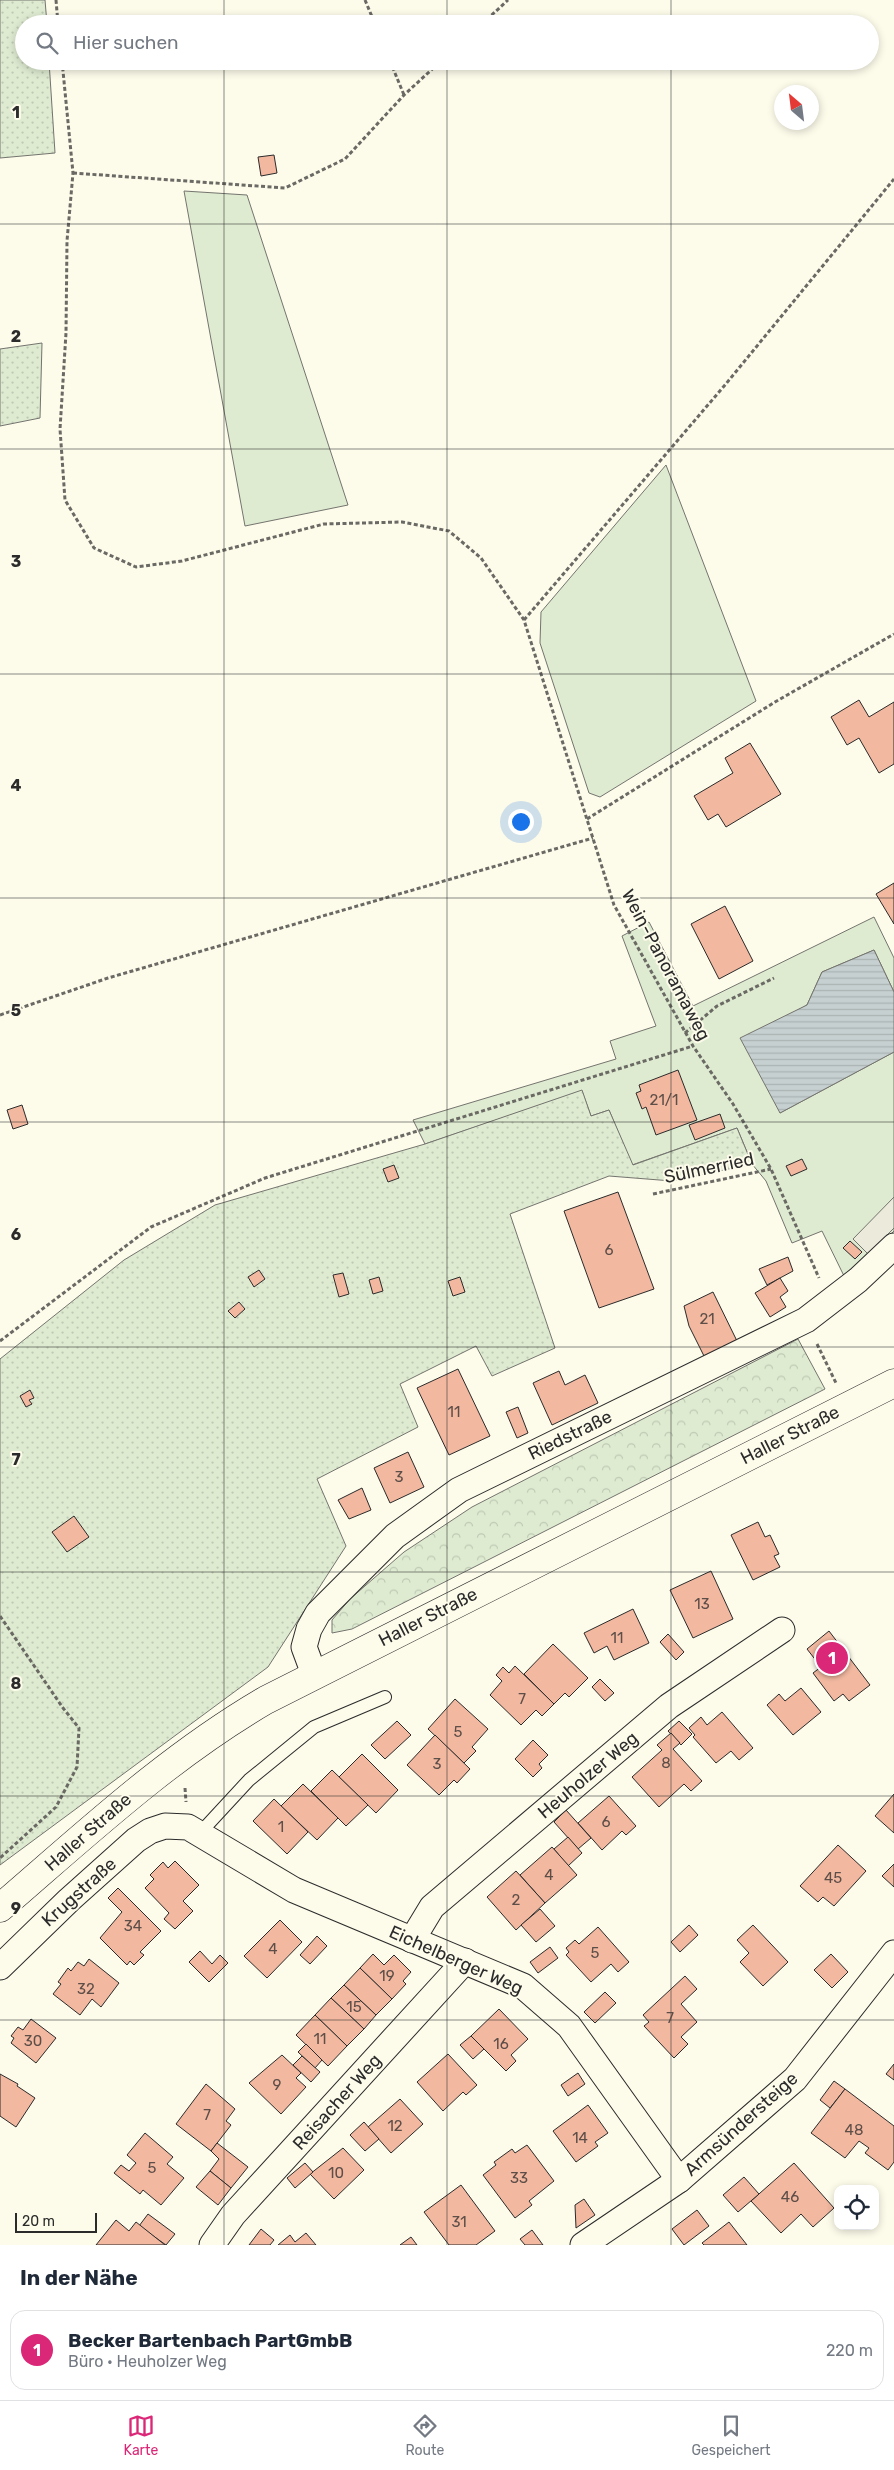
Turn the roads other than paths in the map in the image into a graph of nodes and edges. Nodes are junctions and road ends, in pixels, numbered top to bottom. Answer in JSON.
{"nodes":[{"id":1,"x":894,"y":1246,"type":"edge"},
{"id":2,"x":894,"y":1383,"type":"edge"},
{"id":3,"x":782,"y":1630,"type":"dead end"},
{"id":4,"x":314,"y":1674,"type":"junction"},
{"id":5,"x":385,"y":1697,"type":"dead end"},
{"id":6,"x":165,"y":1826,"type":"joint"},
{"id":7,"x":200,"y":1833,"type":"junction"},
{"id":8,"x":0,"y":1908,"type":"edge"},
{"id":9,"x":412,"y":1940,"type":"junction"},
{"id":10,"x":894,"y":1953,"type":"edge"},
{"id":11,"x":465,"y":1961,"type":"junction"},
{"id":12,"x":0,"y":1967,"type":"edge"},
{"id":13,"x":679,"y":2180,"type":"junction"},
{"id":14,"x":212,"y":2245,"type":"edge"},
{"id":15,"x":583,"y":2245,"type":"edge"}],
"edges":[{"from":1,"to":4,"type":"street","name":"Riedstraße"},
{"from":2,"to":4,"type":"main road","name":"Haller Straße"},
{"from":3,"to":9,"type":"street","name":"Heuholzer Weg"},
{"from":4,"to":8,"type":"main road","name":"Haller Straße"},
{"from":5,"to":7,"type":"lane"},
{"from":6,"to":7,"type":"street","name":"Eichelberger Weg"},
{"from":6,"to":12,"type":"street","name":"Krugstraße"},
{"from":7,"to":9,"type":"street","name":"Eichelberger Weg"},
{"from":9,"to":11,"type":"street","name":"Eichelberger Weg"},
{"from":10,"to":13,"type":"street","name":"Armsündersteige"},
{"from":11,"to":13,"type":"street","name":"Eichelberger Weg"},
{"from":11,"to":14,"type":"street","name":"Reisacher Weg"},
{"from":13,"to":15,"type":"street","name":"Armsündersteige"}]}
